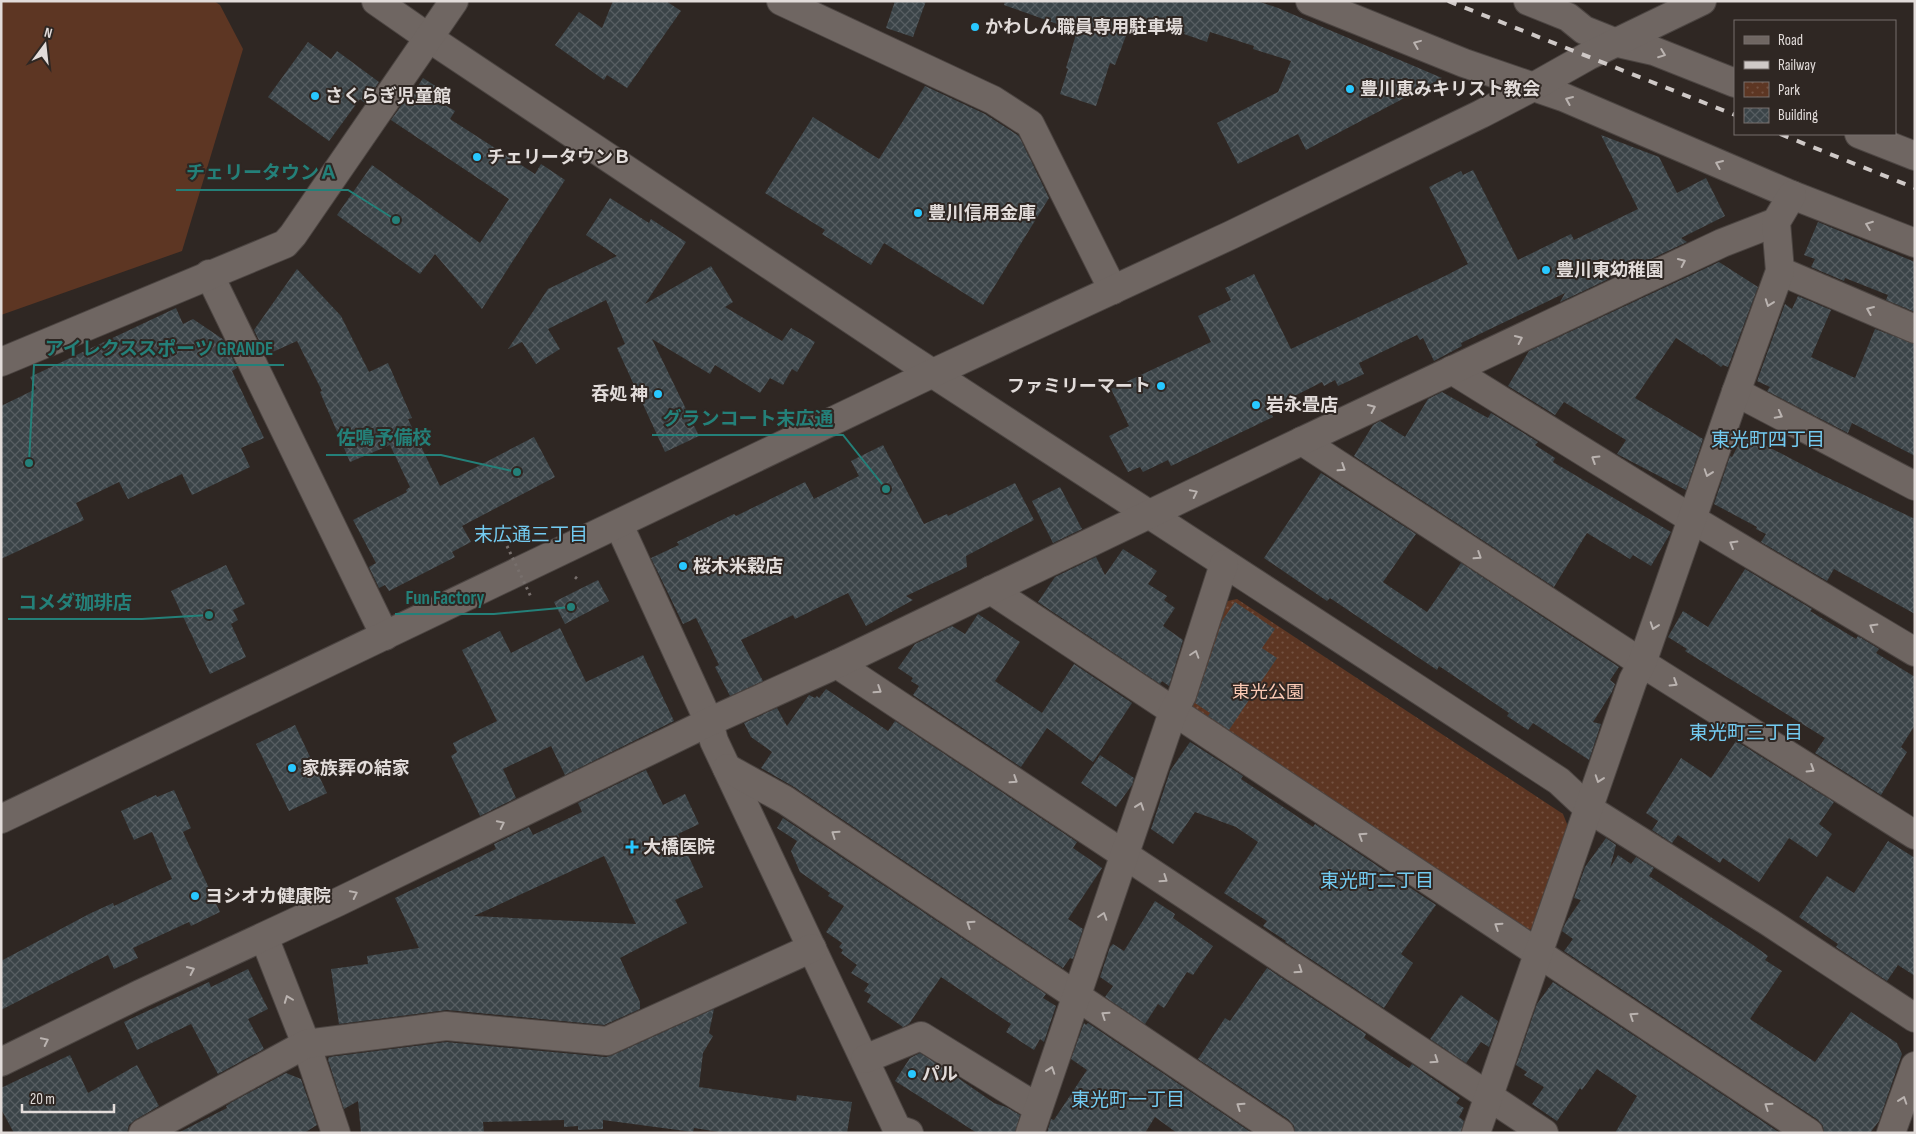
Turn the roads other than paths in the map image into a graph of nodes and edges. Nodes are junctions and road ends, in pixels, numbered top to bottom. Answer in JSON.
{"nodes":[{"id":1,"x":376,"y":1,"type":"edge"},
{"id":2,"x":454,"y":1,"type":"edge"},
{"id":3,"x":781,"y":1,"type":"edge"},
{"id":4,"x":1310,"y":1,"type":"edge"},
{"id":5,"x":1528,"y":1,"type":"edge"},
{"id":6,"x":1702,"y":1,"type":"edge"},
{"id":7,"x":1568,"y":9,"type":"edge"},
{"id":8,"x":429,"y":38,"type":"junction"},
{"id":9,"x":1614,"y":42,"type":"junction"},
{"id":10,"x":1734,"y":83,"type":"edge"},
{"id":11,"x":1533,"y":87,"type":"junction"},
{"id":12,"x":1862,"y":135,"type":"edge"},
{"id":13,"x":1915,"y":156,"type":"edge"},
{"id":14,"x":1792,"y":195,"type":"junction"},
{"id":15,"x":1776,"y":222,"type":"junction"},
{"id":16,"x":1915,"y":243,"type":"edge"},
{"id":17,"x":1780,"y":271,"type":"junction"},
{"id":18,"x":209,"y":274,"type":"junction"},
{"id":19,"x":1113,"y":290,"type":"junction"},
{"id":20,"x":1915,"y":329,"type":"edge"},
{"id":21,"x":1,"y":362,"type":"edge"},
{"id":22,"x":1452,"y":370,"type":"junction"},
{"id":23,"x":933,"y":373,"type":"junction"},
{"id":24,"x":1736,"y":392,"type":"junction"},
{"id":25,"x":1302,"y":441,"type":"junction"},
{"id":26,"x":1915,"y":486,"type":"edge"},
{"id":27,"x":1150,"y":514,"type":"junction"},
{"id":28,"x":1692,"y":519,"type":"junction"},
{"id":29,"x":619,"y":525,"type":"junction"},
{"id":30,"x":1224,"y":564,"type":"junction"},
{"id":31,"x":991,"y":590,"type":"junction"},
{"id":32,"x":385,"y":636,"type":"junction"},
{"id":33,"x":1915,"y":652,"type":"edge"},
{"id":34,"x":1642,"y":662,"type":"junction"},
{"id":35,"x":837,"y":664,"type":"junction"},
{"id":36,"x":1173,"y":712,"type":"junction"},
{"id":37,"x":709,"y":722,"type":"junction"},
{"id":38,"x":727,"y":768,"type":"junction"},
{"id":39,"x":1589,"y":808,"type":"junction"},
{"id":40,"x":1,"y":819,"type":"edge"},
{"id":41,"x":1915,"y":835,"type":"edge"},
{"id":42,"x":1124,"y":852,"type":"junction"},
{"id":43,"x":264,"y":937,"type":"junction"},
{"id":44,"x":812,"y":948,"type":"junction"},
{"id":45,"x":1538,"y":952,"type":"junction"},
{"id":46,"x":1076,"y":996,"type":"junction"},
{"id":47,"x":1915,"y":1018,"type":"edge"},
{"id":48,"x":306,"y":1044,"type":"junction"},
{"id":49,"x":865,"y":1059,"type":"junction"},
{"id":50,"x":1,"y":1062,"type":"edge"},
{"id":51,"x":1915,"y":1066,"type":"edge"},
{"id":52,"x":1489,"y":1096,"type":"junction"},
{"id":53,"x":1034,"y":1120,"type":"edge"},
{"id":54,"x":143,"y":1133,"type":"edge"},
{"id":55,"x":336,"y":1133,"type":"edge"},
{"id":56,"x":909,"y":1133,"type":"edge"},
{"id":57,"x":1280,"y":1133,"type":"edge"},
{"id":58,"x":1476,"y":1133,"type":"edge"},
{"id":59,"x":1544,"y":1133,"type":"edge"},
{"id":60,"x":1809,"y":1133,"type":"edge"},
{"id":61,"x":1891,"y":1133,"type":"edge"}],
"edges":[{"from":1,"to":8,"type":"street"},
{"from":2,"to":8,"type":"street"},
{"from":3,"to":19,"type":"street"},
{"from":11,"to":4,"type":"street","one_way":true},
{"from":5,"to":7,"type":"street"},
{"from":6,"to":9,"type":"street"},
{"from":7,"to":9,"type":"street"},
{"from":8,"to":18,"type":"street"},
{"from":8,"to":23,"type":"street"},
{"from":9,"to":10,"type":"street","one_way":true},
{"from":9,"to":11,"type":"street"},
{"from":14,"to":11,"type":"street","one_way":true},
{"from":11,"to":19,"type":"street"},
{"from":12,"to":13,"type":"street"},
{"from":14,"to":15,"type":"street"},
{"from":16,"to":14,"type":"street","one_way":true},
{"from":15,"to":17,"type":"street"},
{"from":22,"to":15,"type":"street","one_way":true},
{"from":20,"to":17,"type":"street","one_way":true},
{"from":17,"to":24,"type":"street","one_way":true},
{"from":18,"to":21,"type":"street"},
{"from":18,"to":32,"type":"street"},
{"from":19,"to":23,"type":"street"},
{"from":25,"to":22,"type":"street","one_way":true},
{"from":28,"to":22,"type":"street","one_way":true},
{"from":23,"to":27,"type":"street"},
{"from":23,"to":29,"type":"street"},
{"from":24,"to":26,"type":"street","one_way":true},
{"from":24,"to":28,"type":"street","one_way":true},
{"from":27,"to":25,"type":"street","one_way":true},
{"from":25,"to":34,"type":"street","one_way":true},
{"from":27,"to":30,"type":"street"},
{"from":27,"to":31,"type":"street"},
{"from":33,"to":28,"type":"street","one_way":true},
{"from":28,"to":34,"type":"street","one_way":true},
{"from":29,"to":32,"type":"street"},
{"from":29,"to":37,"type":"street"},
{"from":36,"to":30,"type":"street","one_way":true},
{"from":30,"to":39,"type":"street"},
{"from":31,"to":35,"type":"street"},
{"from":31,"to":36,"type":"street"},
{"from":32,"to":40,"type":"street"},
{"from":34,"to":39,"type":"street","one_way":true},
{"from":34,"to":41,"type":"street","one_way":true},
{"from":35,"to":37,"type":"street"},
{"from":35,"to":42,"type":"street","one_way":true},
{"from":42,"to":36,"type":"street","one_way":true},
{"from":45,"to":36,"type":"street","one_way":true},
{"from":37,"to":38,"type":"street"},
{"from":43,"to":37,"type":"street","one_way":true},
{"from":38,"to":44,"type":"street"},
{"from":46,"to":38,"type":"street","one_way":true},
{"from":39,"to":45,"type":"street"},
{"from":39,"to":47,"type":"street"},
{"from":46,"to":42,"type":"street","one_way":true},
{"from":42,"to":52,"type":"street","one_way":true},
{"from":48,"to":43,"type":"street","one_way":true},
{"from":50,"to":43,"type":"street","one_way":true},
{"from":44,"to":48,"type":"street"},
{"from":44,"to":49,"type":"street"},
{"from":45,"to":52,"type":"street"},
{"from":60,"to":45,"type":"street","one_way":true},
{"from":53,"to":46,"type":"street","one_way":true},
{"from":57,"to":46,"type":"street","one_way":true},
{"from":48,"to":54,"type":"street"},
{"from":48,"to":55,"type":"street"},
{"from":49,"to":53,"type":"street"},
{"from":49,"to":56,"type":"street"},
{"from":61,"to":51,"type":"street","one_way":true},
{"from":52,"to":58,"type":"street"},
{"from":52,"to":59,"type":"street"}]}
